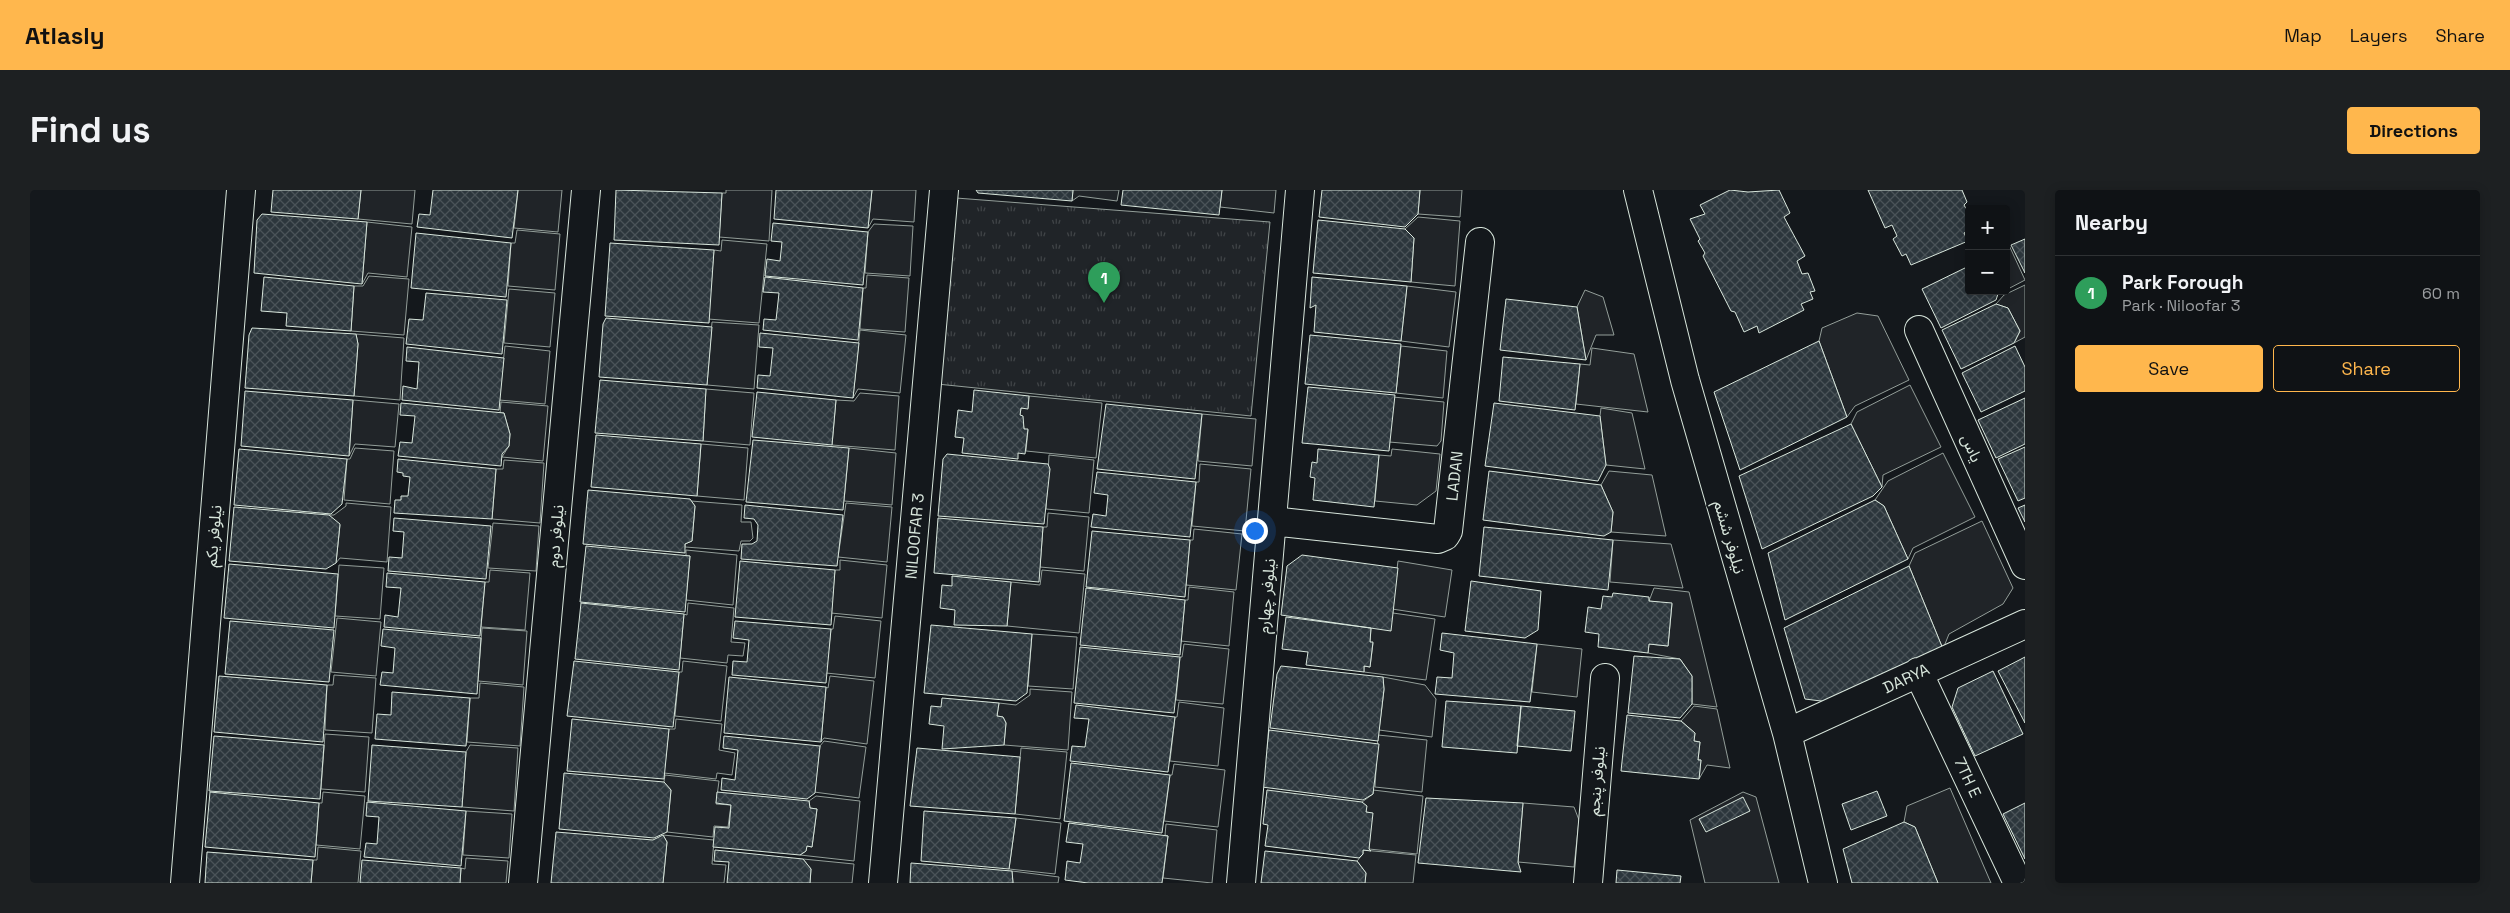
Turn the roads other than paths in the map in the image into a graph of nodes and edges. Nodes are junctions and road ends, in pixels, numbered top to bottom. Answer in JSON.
{"nodes":[{"id":1,"x":241,"y":190,"type":"edge"},
{"id":2,"x":586,"y":190,"type":"edge"},
{"id":3,"x":944,"y":190,"type":"edge"},
{"id":4,"x":1300,"y":190,"type":"edge"},
{"id":5,"x":1638,"y":190,"type":"edge"},
{"id":6,"x":1480,"y":242,"type":"dead end"},
{"id":7,"x":1919,"y":330,"type":"dead end"},
{"id":8,"x":1272,"y":521,"type":"junction"},
{"id":9,"x":2025,"y":565,"type":"edge"},
{"id":10,"x":2025,"y":624,"type":"edge"},
{"id":11,"x":1918,"y":672,"type":"junction"},
{"id":12,"x":1604,"y":678,"type":"dead end"},
{"id":13,"x":1787,"y":733,"type":"junction"},
{"id":14,"x":185,"y":883,"type":"edge"},
{"id":15,"x":523,"y":883,"type":"edge"},
{"id":16,"x":883,"y":883,"type":"edge"},
{"id":17,"x":1241,"y":883,"type":"edge"},
{"id":18,"x":1588,"y":883,"type":"edge"},
{"id":19,"x":1823,"y":883,"type":"edge"},
{"id":20,"x":2018,"y":883,"type":"edge"}],
"edges":[{"from":1,"to":14,"type":"street","name":"نیلوفر یکم"},
{"from":2,"to":15,"type":"street","name":"نیلوفر دوم"},
{"from":3,"to":16,"type":"street","name":"NILOOFAR 3"},
{"from":4,"to":8,"type":"street","name":"نیلوفر چهارم"},
{"from":5,"to":13,"type":"street","name":"نیلوفر ششم"},
{"from":6,"to":8,"type":"street","name":"LADAN"},
{"from":7,"to":9,"type":"street","name":"یاس"},
{"from":8,"to":17,"type":"street","name":"نیلوفر چهارم"},
{"from":10,"to":11,"type":"street","name":"DARYA"},
{"from":11,"to":13,"type":"street","name":"DARYA"},
{"from":11,"to":20,"type":"street","name":"7TH E"},
{"from":12,"to":18,"type":"street","name":"نیلوفر پنجم"},
{"from":13,"to":19,"type":"street","name":"نیلوفر ششم"}]}
